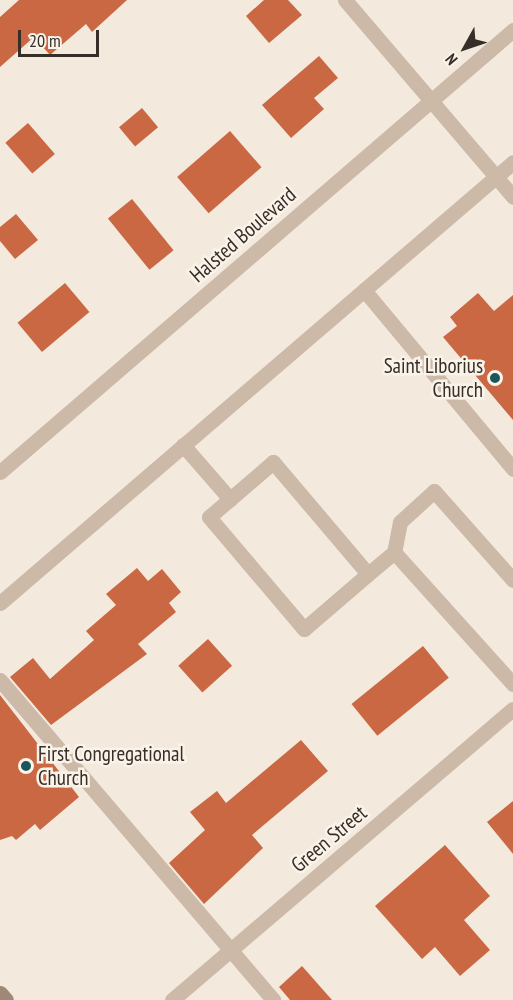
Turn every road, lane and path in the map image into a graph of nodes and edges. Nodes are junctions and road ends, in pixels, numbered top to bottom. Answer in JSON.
{"nodes":[{"id":1,"x":345,"y":0,"type":"edge"},
{"id":2,"x":513,"y":30,"type":"edge"},
{"id":3,"x":431,"y":100,"type":"junction"},
{"id":4,"x":513,"y":162,"type":"edge"},
{"id":5,"x":496,"y":177,"type":"junction"},
{"id":6,"x":513,"y":197,"type":"edge"},
{"id":7,"x":364,"y":290,"type":"junction"},
{"id":8,"x":183,"y":445,"type":"junction"},
{"id":9,"x":513,"y":469,"type":"edge"},
{"id":10,"x":0,"y":472,"type":"edge"},
{"id":11,"x":230,"y":499,"type":"junction"},
{"id":12,"x":394,"y":552,"type":"junction"},
{"id":13,"x":368,"y":574,"type":"junction"},
{"id":14,"x":513,"y":580,"type":"edge"},
{"id":15,"x":0,"y":603,"type":"edge"},
{"id":16,"x":0,"y":680,"type":"edge"},
{"id":17,"x":513,"y":684,"type":"edge"},
{"id":18,"x":513,"y":709,"type":"edge"},
{"id":19,"x":231,"y":950,"type":"junction"},
{"id":20,"x":0,"y":993,"type":"edge"},
{"id":21,"x":6,"y":1000,"type":"edge"},
{"id":22,"x":171,"y":1000,"type":"edge"},
{"id":23,"x":273,"y":1000,"type":"edge"}],
"edges":[{"from":1,"to":3,"type":"street"},
{"from":2,"to":3,"type":"street","name":"Halsted Boulevard"},
{"from":3,"to":5,"type":"street"},
{"from":3,"to":10,"type":"street","name":"Halsted Boulevard"},
{"from":4,"to":5,"type":"street"},
{"from":5,"to":6,"type":"street"},
{"from":5,"to":7,"type":"street"},
{"from":7,"to":8,"type":"street"},
{"from":7,"to":9,"type":"street"},
{"from":8,"to":11,"type":"street"},
{"from":8,"to":15,"type":"street"},
{"from":11,"to":13,"type":"street"},
{"from":11,"to":13,"type":"street"},
{"from":12,"to":13,"type":"street"},
{"from":12,"to":14,"type":"street"},
{"from":12,"to":17,"type":"street"},
{"from":16,"to":19,"type":"street"},
{"from":18,"to":19,"type":"street","name":"Green Street"},
{"from":19,"to":22,"type":"street","name":"Green Street"},
{"from":19,"to":23,"type":"street"},
{"from":20,"to":21,"type":"street"}]}
